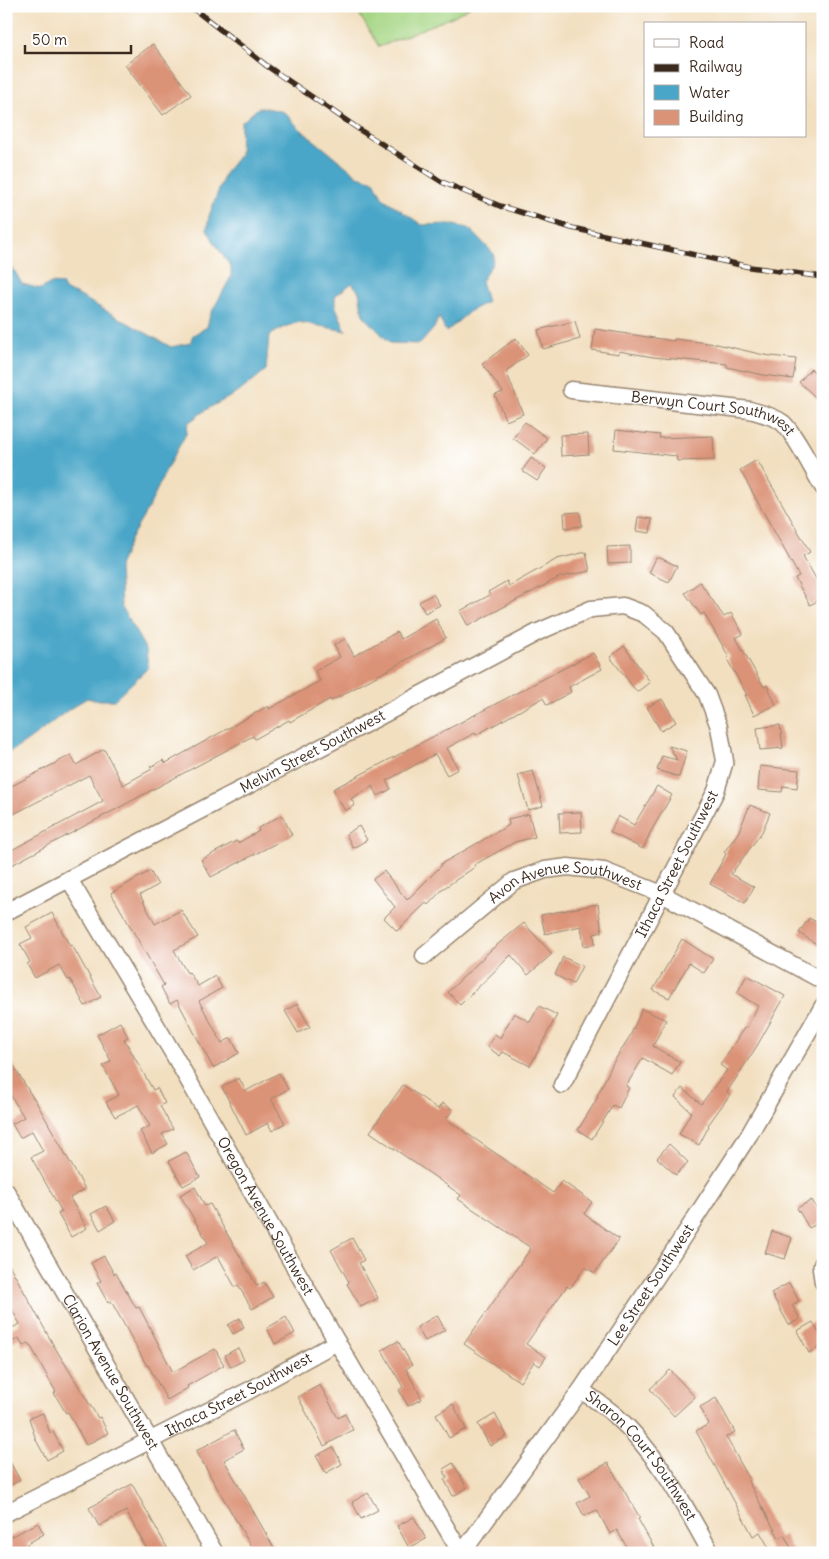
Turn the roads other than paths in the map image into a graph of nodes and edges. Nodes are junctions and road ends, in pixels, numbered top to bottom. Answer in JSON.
{"nodes":[{"id":1,"x":571,"y":390,"type":"dead end"},
{"id":2,"x":823,"y":487,"type":"edge"},
{"id":3,"x":623,"y":606,"type":"joint"},
{"id":4,"x":69,"y":879,"type":"junction"},
{"id":5,"x":662,"y":894,"type":"junction"},
{"id":6,"x":6,"y":912,"type":"edge"},
{"id":7,"x":424,"y":956,"type":"dead end"},
{"id":8,"x":823,"y":981,"type":"edge"},
{"id":9,"x":823,"y":1006,"type":"edge"},
{"id":10,"x":562,"y":1085,"type":"dead end"},
{"id":11,"x":6,"y":1191,"type":"edge"},
{"id":12,"x":823,"y":1262,"type":"edge"},
{"id":13,"x":823,"y":1282,"type":"edge"},
{"id":14,"x":337,"y":1342,"type":"junction"},
{"id":15,"x":581,"y":1390,"type":"junction"},
{"id":16,"x":149,"y":1440,"type":"junction"},
{"id":17,"x":6,"y":1513,"type":"edge"},
{"id":18,"x":215,"y":1553,"type":"edge"},
{"id":19,"x":461,"y":1553,"type":"edge"},
{"id":20,"x":711,"y":1553,"type":"edge"}],
"edges":[{"from":1,"to":2,"type":"street","name":"Berwyn Court Southwest"},
{"from":3,"to":4,"type":"street","name":"Melvin Street Southwest"},
{"from":3,"to":5,"type":"street","name":"Ithaca Street Southwest"},
{"from":4,"to":6,"type":"street","name":"Melvin Street Southwest"},
{"from":4,"to":14,"type":"street","name":"Oregon Avenue Southwest"},
{"from":5,"to":7,"type":"street","name":"Avon Avenue Southwest"},
{"from":5,"to":8,"type":"street","name":"Avon Avenue Southwest"},
{"from":5,"to":10,"type":"street","name":"Ithaca Street Southwest"},
{"from":9,"to":15,"type":"street","name":"Lee Street Southwest"},
{"from":11,"to":16,"type":"street","name":"Clarion Avenue Southwest"},
{"from":12,"to":13,"type":"street"},
{"from":14,"to":16,"type":"street","name":"Ithaca Street Southwest"},
{"from":14,"to":19,"type":"street","name":"Oregon Avenue Southwest"},
{"from":15,"to":19,"type":"street","name":"Lee Street Southwest"},
{"from":15,"to":20,"type":"street","name":"Sharon Court Southwest"},
{"from":16,"to":17,"type":"street","name":"Ithaca Street Southwest"},
{"from":16,"to":18,"type":"street","name":"Clarion Avenue Southwest"}]}
